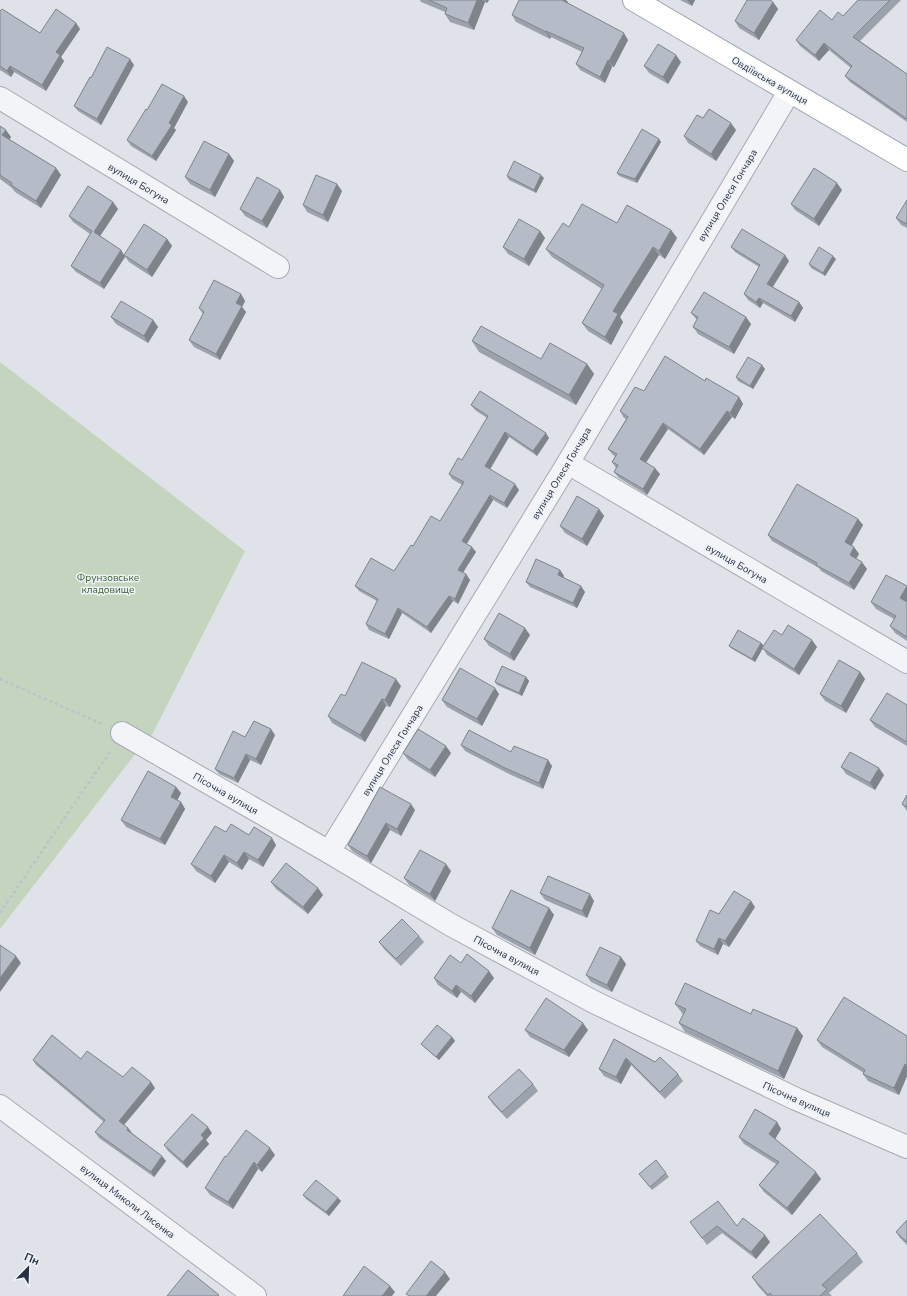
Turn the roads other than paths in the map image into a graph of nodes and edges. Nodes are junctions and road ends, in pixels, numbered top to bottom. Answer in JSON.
{"nodes":[{"id":1,"x":634,"y":0,"type":"edge"},
{"id":2,"x":789,"y":92,"type":"junction"},
{"id":3,"x":0,"y":98,"type":"edge"},
{"id":4,"x":907,"y":160,"type":"edge"},
{"id":5,"x":278,"y":267,"type":"dead end"},
{"id":6,"x":568,"y":463,"type":"junction"},
{"id":7,"x":907,"y":662,"type":"edge"},
{"id":8,"x":122,"y":733,"type":"road end"},
{"id":9,"x":328,"y":852,"type":"junction"},
{"id":10,"x":0,"y":1106,"type":"edge"},
{"id":11,"x":907,"y":1147,"type":"edge"},
{"id":12,"x":255,"y":1296,"type":"edge"}],
"edges":[{"from":1,"to":2,"type":"main road","name":"Овдіївська вулиця"},
{"from":2,"to":4,"type":"main road","name":"Овдіївська вулиця"},
{"from":2,"to":6,"type":"street","name":"вулиця Олеся Гончара"},
{"from":3,"to":5,"type":"street","name":"вулиця Богуна"},
{"from":6,"to":7,"type":"street","name":"вулиця Богуна"},
{"from":6,"to":9,"type":"street","name":"вулиця Олеся Гончара"},
{"from":8,"to":9,"type":"street","name":"Пісочна вулиця"},
{"from":9,"to":11,"type":"street","name":"Пісочна вулиця"},
{"from":10,"to":12,"type":"street","name":"вулиця Миколи Лисенка"}]}
